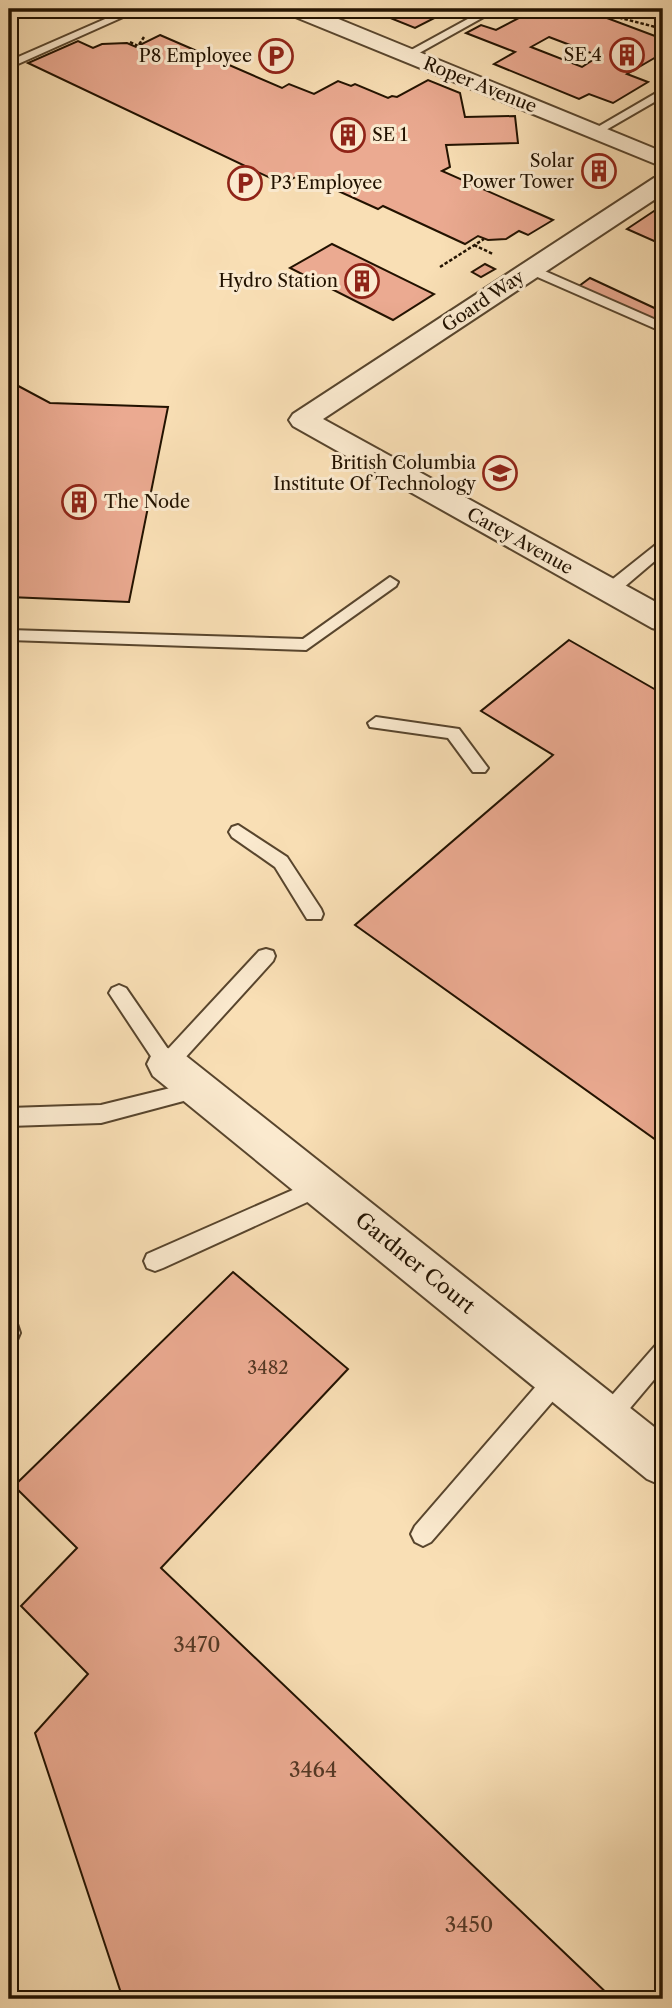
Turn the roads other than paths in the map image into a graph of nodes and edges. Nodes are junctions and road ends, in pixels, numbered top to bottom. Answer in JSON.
{"nodes":[{"id":1,"x":136,"y":9,"type":"edge"},
{"id":2,"x":296,"y":9,"type":"edge"},
{"id":3,"x":493,"y":9,"type":"edge"},
{"id":4,"x":408,"y":55,"type":"junction"},
{"id":5,"x":9,"y":65,"type":"edge"},
{"id":6,"x":663,"y":92,"type":"edge"},
{"id":7,"x":595,"y":132,"type":"junction"},
{"id":8,"x":663,"y":160,"type":"edge"},
{"id":9,"x":663,"y":183,"type":"edge"},
{"id":10,"x":531,"y":269,"type":"junction"},
{"id":11,"x":663,"y":328,"type":"edge"},
{"id":12,"x":303,"y":420,"type":"joint"},
{"id":13,"x":663,"y":546,"type":"edge"},
{"id":14,"x":390,"y":582,"type":"dead end"},
{"id":15,"x":610,"y":590,"type":"junction"},
{"id":16,"x":663,"y":620,"type":"edge"},
{"id":17,"x":9,"y":635,"type":"edge"},
{"id":18,"x":376,"y":723,"type":"dead end"},
{"id":19,"x":479,"y":768,"type":"dead end"},
{"id":20,"x":238,"y":832,"type":"dead end"},
{"id":21,"x":314,"y":914,"type":"dead end"},
{"id":22,"x":266,"y":956,"type":"dead end"},
{"id":23,"x":119,"y":993,"type":"dead end"},
{"id":24,"x":183,"y":1077,"type":"junction"},
{"id":25,"x":9,"y":1117,"type":"edge"},
{"id":26,"x":320,"y":1187,"type":"junction"},
{"id":27,"x":155,"y":1261,"type":"dead end"},
{"id":28,"x":663,"y":1353,"type":"edge"},
{"id":29,"x":558,"y":1378,"type":"junction"},
{"id":30,"x":607,"y":1418,"type":"junction"},
{"id":31,"x":663,"y":1463,"type":"edge"},
{"id":32,"x":423,"y":1534,"type":"dead end"}],
"edges":[{"from":1,"to":5,"type":"lane"},
{"from":2,"to":4,"type":"street","name":"Roper Avenue"},
{"from":3,"to":4,"type":"lane"},
{"from":4,"to":7,"type":"street","name":"Roper Avenue"},
{"from":6,"to":7,"type":"lane"},
{"from":7,"to":8,"type":"street","name":"Roper Avenue"},
{"from":9,"to":10,"type":"street","name":"Goard Way"},
{"from":10,"to":11,"type":"lane"},
{"from":10,"to":12,"type":"street","name":"Goard Way"},
{"from":12,"to":15,"type":"street","name":"Carey Avenue"},
{"from":13,"to":15,"type":"lane"},
{"from":14,"to":17,"type":"lane"},
{"from":15,"to":16,"type":"street","name":"Carey Avenue"},
{"from":18,"to":19,"type":"lane"},
{"from":20,"to":21,"type":"lane"},
{"from":22,"to":24,"type":"lane"},
{"from":23,"to":24,"type":"lane"},
{"from":24,"to":25,"type":"lane"},
{"from":24,"to":26,"type":"street","name":"Gardner Court"},
{"from":26,"to":27,"type":"lane"},
{"from":26,"to":29,"type":"street","name":"Gardner Court"},
{"from":28,"to":30,"type":"lane"},
{"from":29,"to":30,"type":"street","name":"Gardner Court"},
{"from":29,"to":32,"type":"lane"},
{"from":30,"to":31,"type":"street","name":"Gardner Court"}]}
